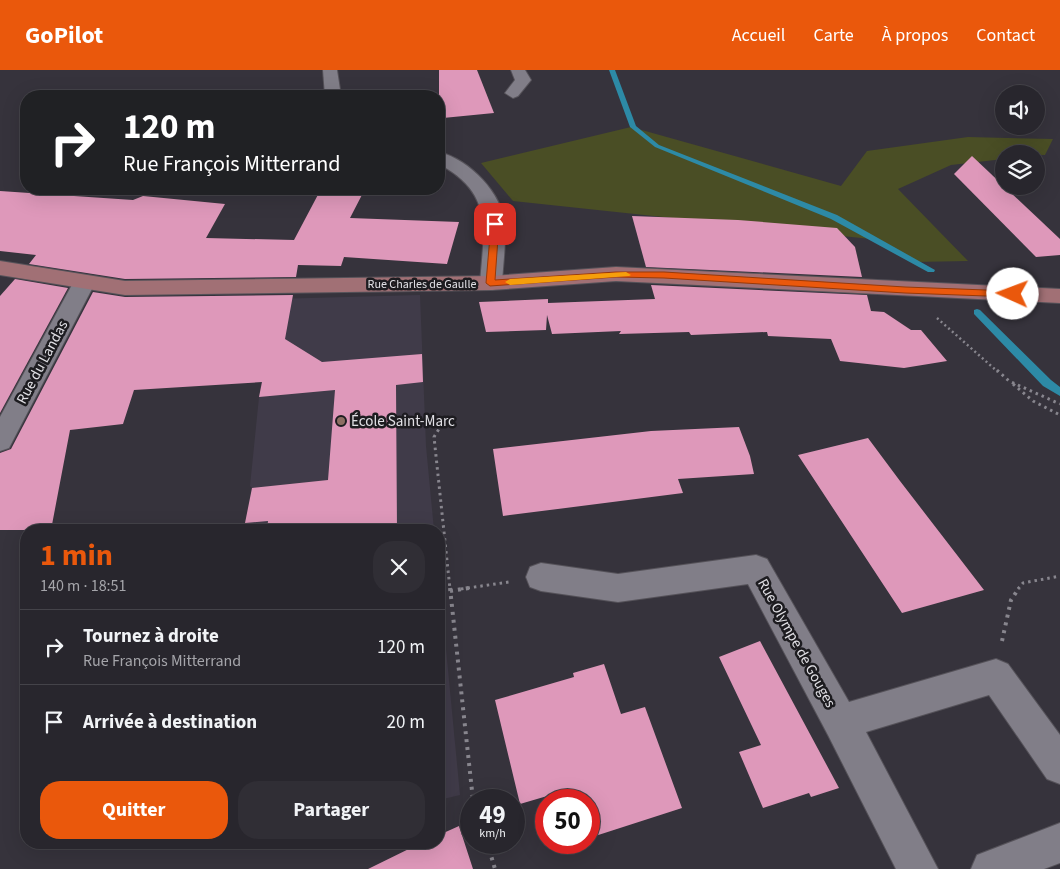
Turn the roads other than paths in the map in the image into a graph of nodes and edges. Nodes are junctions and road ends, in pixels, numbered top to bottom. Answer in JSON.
{"nodes":[{"id":1,"x":330,"y":70,"type":"edge"},
{"id":2,"x":518,"y":70,"type":"edge"},
{"id":3,"x":332,"y":90,"type":"edge"},
{"id":4,"x":513,"y":93,"type":"dead end"},
{"id":5,"x":445,"y":161,"type":"edge"},
{"id":6,"x":0,"y":268,"type":"edge"},
{"id":7,"x":84,"y":283,"type":"junction"},
{"id":8,"x":490,"y":283,"type":"junction"},
{"id":9,"x":1060,"y":296,"type":"edge"},
{"id":10,"x":0,"y":440,"type":"edge"},
{"id":11,"x":541,"y":577,"type":"road end"},
{"id":12,"x":841,"y":722,"type":"junction"},
{"id":13,"x":1060,"y":766,"type":"edge"},
{"id":14,"x":1060,"y":843,"type":"edge"},
{"id":15,"x":917,"y":869,"type":"edge"},
{"id":16,"x":991,"y":869,"type":"edge"}],
"edges":[{"from":1,"to":3,"type":"street"},
{"from":2,"to":4,"type":"street"},
{"from":5,"to":8,"type":"street"},
{"from":6,"to":7,"type":"main road","name":"Rue Charles de Gaulle"},
{"from":7,"to":8,"type":"main road","name":"Rue Charles de Gaulle"},
{"from":7,"to":10,"type":"street","name":"Rue du Landas"},
{"from":8,"to":9,"type":"main road","name":"Rue Charles de Gaulle"},
{"from":11,"to":12,"type":"street","name":"Rue Olympe de Gouges"},
{"from":12,"to":13,"type":"street","name":"Rue Olympe de Gouges"},
{"from":12,"to":15,"type":"street","name":"Rue Olympe de Gouges"},
{"from":14,"to":16,"type":"street"}]}
